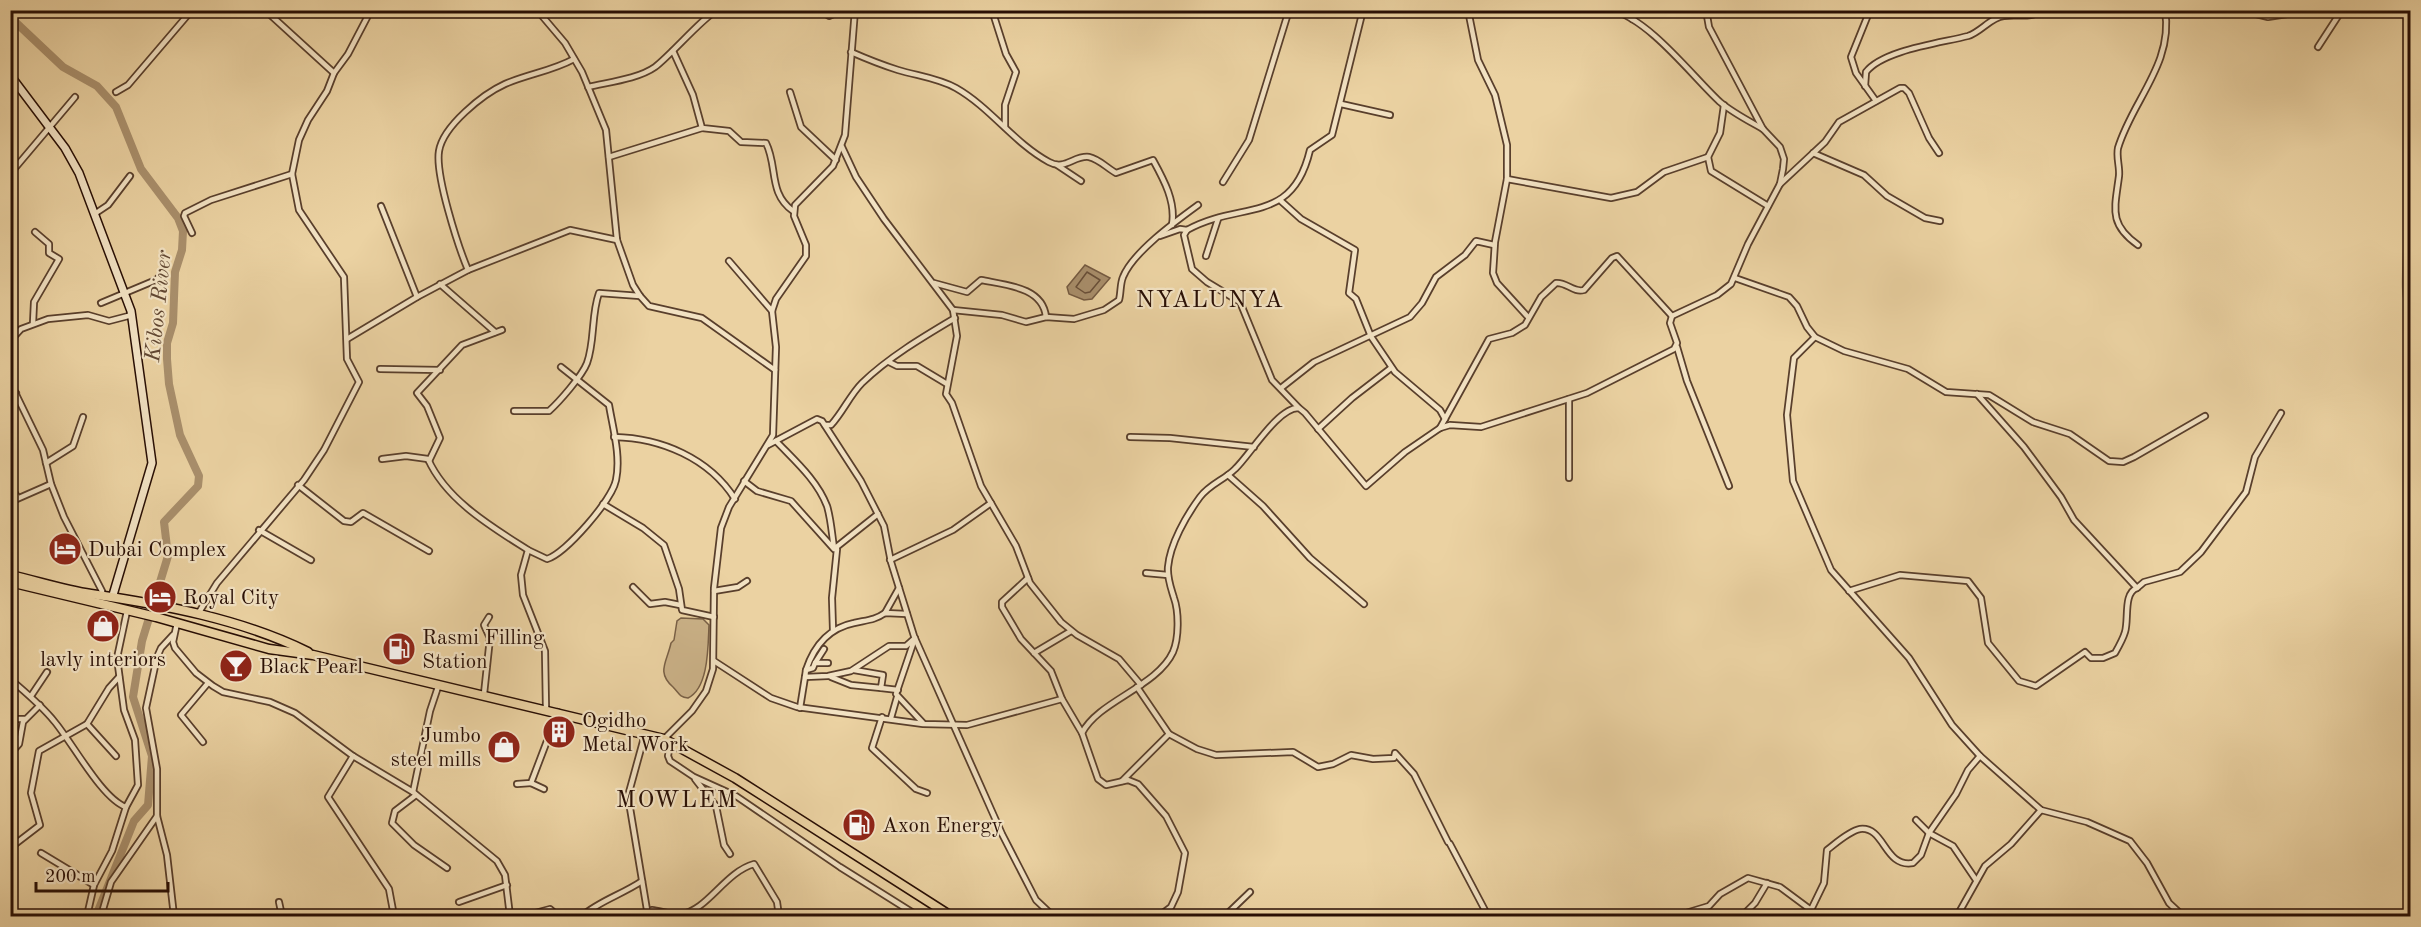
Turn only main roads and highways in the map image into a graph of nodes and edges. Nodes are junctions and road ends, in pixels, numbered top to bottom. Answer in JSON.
{"nodes":[{"id":1,"x":10,"y":75,"type":"edge"},
{"id":2,"x":10,"y":575,"type":"edge"},
{"id":3,"x":10,"y":582,"type":"edge"},
{"id":4,"x":113,"y":595,"type":"junction"},
{"id":5,"x":268,"y":633,"type":"junction"},
{"id":6,"x":263,"y":647,"type":"junction"},
{"id":7,"x":314,"y":655,"type":"junction"},
{"id":8,"x":945,"y":915,"type":"edge"}],
"edges":[{"from":1,"to":4,"type":"main road"},
{"from":2,"to":4,"type":"highway"},
{"from":3,"to":6,"type":"highway"},
{"from":4,"to":5,"type":"highway"},
{"from":5,"to":6,"type":"highway"},
{"from":5,"to":7,"type":"highway"},
{"from":6,"to":7,"type":"highway"},
{"from":7,"to":8,"type":"highway"}]}
